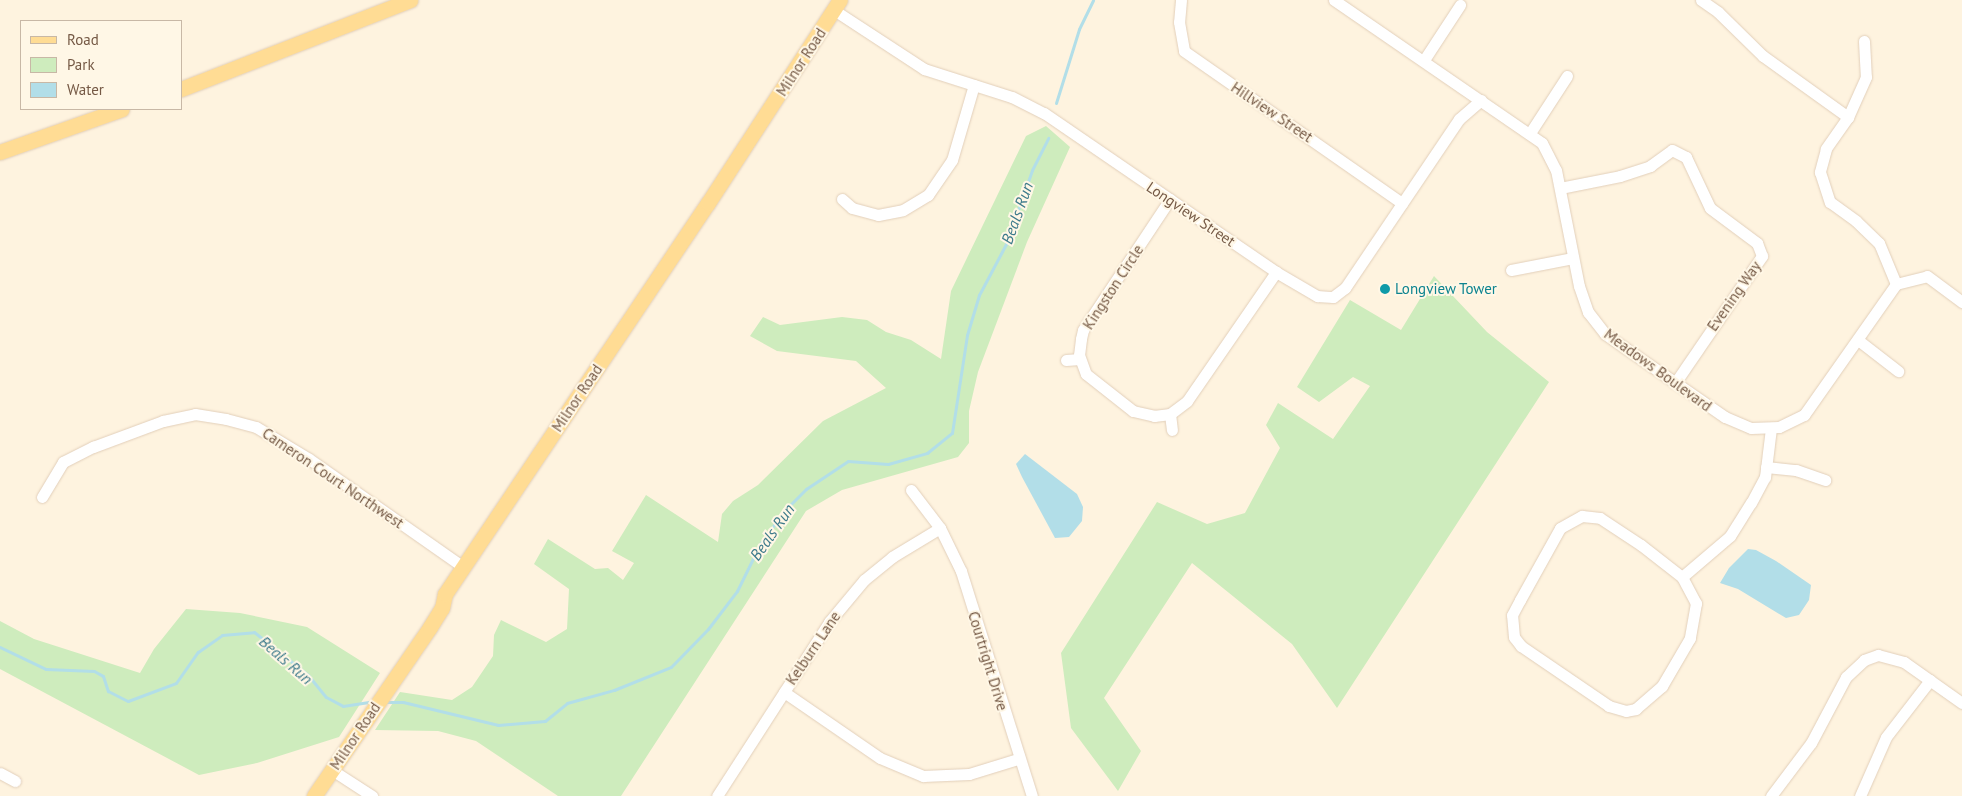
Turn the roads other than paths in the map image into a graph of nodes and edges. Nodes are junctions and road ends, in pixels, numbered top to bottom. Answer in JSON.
{"nodes":[{"id":1,"x":407,"y":0,"type":"edge"},
{"id":2,"x":1181,"y":0,"type":"edge"},
{"id":3,"x":1334,"y":0,"type":"edge"},
{"id":4,"x":1701,"y":0,"type":"edge"},
{"id":5,"x":837,"y":5,"type":"edge"},
{"id":6,"x":1460,"y":6,"type":"dead end"},
{"id":7,"x":1864,"y":41,"type":"dead end"},
{"id":8,"x":1424,"y":60,"type":"junction"},
{"id":9,"x":1567,"y":76,"type":"dead end"},
{"id":10,"x":974,"y":85,"type":"junction"},
{"id":11,"x":182,"y":89,"type":"edge"},
{"id":12,"x":1481,"y":100,"type":"junction"},
{"id":13,"x":119,"y":110,"type":"edge"},
{"id":14,"x":1848,"y":117,"type":"junction"},
{"id":15,"x":1530,"y":133,"type":"junction"},
{"id":16,"x":0,"y":152,"type":"edge"},
{"id":17,"x":1560,"y":188,"type":"junction"},
{"id":18,"x":842,"y":199,"type":"dead end"},
{"id":19,"x":1170,"y":199,"type":"junction"},
{"id":20,"x":1402,"y":203,"type":"junction"},
{"id":21,"x":1574,"y":258,"type":"junction"},
{"id":22,"x":1510,"y":270,"type":"dead end"},
{"id":23,"x":1276,"y":272,"type":"junction"},
{"id":24,"x":1896,"y":284,"type":"junction"},
{"id":25,"x":1962,"y":302,"type":"edge"},
{"id":26,"x":1858,"y":340,"type":"junction"},
{"id":27,"x":1080,"y":359,"type":"junction"},
{"id":28,"x":1066,"y":360,"type":"dead end"},
{"id":29,"x":1898,"y":371,"type":"dead end"},
{"id":30,"x":1675,"y":383,"type":"junction"},
{"id":31,"x":1170,"y":414,"type":"junction"},
{"id":32,"x":1771,"y":428,"type":"junction"},
{"id":33,"x":1172,"y":430,"type":"dead end"},
{"id":34,"x":1766,"y":467,"type":"junction"},
{"id":35,"x":1825,"y":480,"type":"dead end"},
{"id":36,"x":910,"y":490,"type":"dead end"},
{"id":37,"x":42,"y":497,"type":"dead end"},
{"id":38,"x":940,"y":528,"type":"junction"},
{"id":39,"x":463,"y":567,"type":"junction"},
{"id":40,"x":1682,"y":577,"type":"junction"},
{"id":41,"x":1930,"y":680,"type":"junction"},
{"id":42,"x":784,"y":692,"type":"junction"},
{"id":43,"x":1962,"y":703,"type":"edge"},
{"id":44,"x":1018,"y":759,"type":"junction"},
{"id":45,"x":332,"y":770,"type":"junction"},
{"id":46,"x":0,"y":773,"type":"edge"},
{"id":47,"x":15,"y":781,"type":"dead end"},
{"id":48,"x":314,"y":796,"type":"edge"},
{"id":49,"x":372,"y":796,"type":"edge"},
{"id":50,"x":717,"y":796,"type":"edge"},
{"id":51,"x":1032,"y":796,"type":"edge"},
{"id":52,"x":1772,"y":796,"type":"edge"},
{"id":53,"x":1860,"y":796,"type":"edge"}],
"edges":[{"from":1,"to":11,"type":"main road"},
{"from":2,"to":20,"type":"street","name":"Hillview Street"},
{"from":3,"to":8,"type":"street","name":"Meadows Boulevard"},
{"from":4,"to":14,"type":"street"},
{"from":5,"to":10,"type":"street","name":"Longview Street"},
{"from":5,"to":39,"type":"main road","name":"Milnor Road"},
{"from":6,"to":8,"type":"street"},
{"from":7,"to":14,"type":"street"},
{"from":8,"to":12,"type":"street","name":"Meadows Boulevard"},
{"from":9,"to":15,"type":"street"},
{"from":10,"to":18,"type":"street"},
{"from":10,"to":19,"type":"street","name":"Longview Street"},
{"from":12,"to":15,"type":"street","name":"Meadows Boulevard"},
{"from":12,"to":20,"type":"street","name":"Longview Street"},
{"from":13,"to":16,"type":"main road"},
{"from":14,"to":24,"type":"street"},
{"from":15,"to":17,"type":"street","name":"Meadows Boulevard"},
{"from":17,"to":21,"type":"street","name":"Meadows Boulevard"},
{"from":17,"to":30,"type":"street","name":"Evening Way"},
{"from":19,"to":23,"type":"street","name":"Longview Street"},
{"from":19,"to":27,"type":"street","name":"Kingston Circle"},
{"from":20,"to":23,"type":"street","name":"Longview Street"},
{"from":21,"to":22,"type":"street"},
{"from":21,"to":30,"type":"street","name":"Meadows Boulevard"},
{"from":23,"to":31,"type":"street"},
{"from":24,"to":25,"type":"street"},
{"from":24,"to":26,"type":"street","name":"Meadows Boulevard"},
{"from":26,"to":29,"type":"street"},
{"from":26,"to":32,"type":"street","name":"Meadows Boulevard"},
{"from":27,"to":28,"type":"street"},
{"from":27,"to":31,"type":"street"},
{"from":30,"to":32,"type":"street","name":"Meadows Boulevard"},
{"from":31,"to":33,"type":"street"},
{"from":32,"to":34,"type":"street"},
{"from":34,"to":35,"type":"street"},
{"from":34,"to":40,"type":"street"},
{"from":36,"to":38,"type":"street","name":"Courtright Drive"},
{"from":37,"to":39,"type":"street","name":"Cameron Court Northwest"},
{"from":38,"to":42,"type":"street","name":"Kelburn Lane"},
{"from":38,"to":44,"type":"street","name":"Courtright Drive"},
{"from":39,"to":45,"type":"main road","name":"Milnor Road"},
{"from":40,"to":40,"type":"street"},
{"from":41,"to":43,"type":"street"},
{"from":41,"to":52,"type":"street"},
{"from":41,"to":53,"type":"street"},
{"from":42,"to":44,"type":"street"},
{"from":42,"to":50,"type":"street","name":"Kelburn Lane"},
{"from":44,"to":51,"type":"street","name":"Courtright Drive"},
{"from":45,"to":48,"type":"main road","name":"Milnor Road"},
{"from":45,"to":49,"type":"street"},
{"from":46,"to":47,"type":"street"}]}
